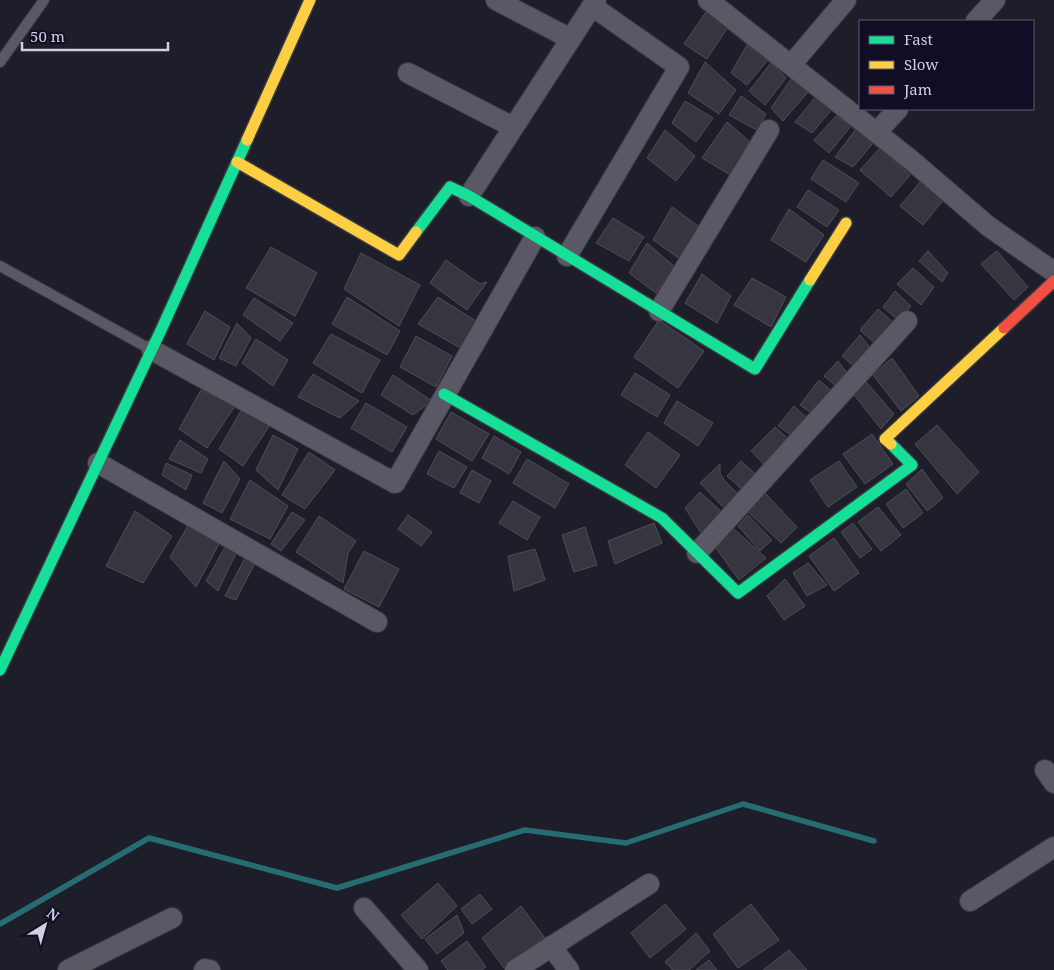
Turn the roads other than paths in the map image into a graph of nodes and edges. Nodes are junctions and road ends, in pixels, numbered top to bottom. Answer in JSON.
{"nodes":[{"id":1,"x":44,"y":0,"type":"edge"},
{"id":2,"x":310,"y":0,"type":"edge"},
{"id":3,"x":496,"y":0,"type":"edge"},
{"id":4,"x":708,"y":0,"type":"edge"},
{"id":5,"x":846,"y":0,"type":"edge"},
{"id":6,"x":995,"y":0,"type":"edge"},
{"id":7,"x":594,"y":3,"type":"edge"},
{"id":8,"x":977,"y":20,"type":"edge"},
{"id":9,"x":571,"y":39,"type":"junction"},
{"id":10,"x":0,"y":62,"type":"edge"},
{"id":11,"x":791,"y":65,"type":"junction"},
{"id":12,"x":408,"y":73,"type":"dead end"},
{"id":13,"x":897,"y":110,"type":"edge"},
{"id":14,"x":513,"y":128,"type":"junction"},
{"id":15,"x":768,"y":130,"type":"dead end"},
{"id":16,"x":876,"y":133,"type":"junction"},
{"id":17,"x":237,"y":162,"type":"junction"},
{"id":18,"x":468,"y":196,"type":"junction"},
{"id":19,"x":846,"y":223,"type":"dead end"},
{"id":20,"x":535,"y":237,"type":"junction"},
{"id":21,"x":567,"y":256,"type":"junction"},
{"id":22,"x":0,"y":266,"type":"edge"},
{"id":23,"x":1054,"y":272,"type":"edge"},
{"id":24,"x":1054,"y":280,"type":"edge"},
{"id":25,"x":659,"y":312,"type":"junction"},
{"id":26,"x":907,"y":321,"type":"dead end"},
{"id":27,"x":152,"y":350,"type":"junction"},
{"id":28,"x":444,"y":394,"type":"junction"},
{"id":29,"x":98,"y":463,"type":"junction"},
{"id":30,"x":697,"y":553,"type":"junction"},
{"id":31,"x":377,"y":622,"type":"dead end"},
{"id":32,"x":0,"y":670,"type":"edge"},
{"id":33,"x":1054,"y":847,"type":"edge"},
{"id":34,"x":649,"y":884,"type":"dead end"},
{"id":35,"x":970,"y":901,"type":"dead end"},
{"id":36,"x":364,"y":908,"type":"dead end"},
{"id":37,"x":172,"y":918,"type":"dead end"},
{"id":38,"x":551,"y":946,"type":"junction"},
{"id":39,"x":68,"y":970,"type":"edge"},
{"id":40,"x":204,"y":970,"type":"edge"},
{"id":41,"x":210,"y":970,"type":"edge"},
{"id":42,"x":418,"y":970,"type":"edge"},
{"id":43,"x":515,"y":970,"type":"edge"},
{"id":44,"x":569,"y":970,"type":"edge"}],
"edges":[{"from":1,"to":10,"type":"lane"},
{"from":2,"to":17,"type":"street"},
{"from":3,"to":9,"type":"street"},
{"from":4,"to":11,"type":"street"},
{"from":5,"to":11,"type":"street"},
{"from":6,"to":8,"type":"street"},
{"from":7,"to":9,"type":"street"},
{"from":7,"to":21,"type":"street"},
{"from":9,"to":14,"type":"street"},
{"from":11,"to":16,"type":"street"},
{"from":12,"to":14,"type":"street"},
{"from":13,"to":16,"type":"street"},
{"from":14,"to":18,"type":"street"},
{"from":15,"to":25,"type":"street"},
{"from":16,"to":23,"type":"street"},
{"from":17,"to":18,"type":"street"},
{"from":17,"to":27,"type":"street"},
{"from":18,"to":20,"type":"street"},
{"from":19,"to":25,"type":"street"},
{"from":20,"to":21,"type":"street"},
{"from":20,"to":28,"type":"street"},
{"from":21,"to":25,"type":"street"},
{"from":22,"to":27,"type":"lane"},
{"from":24,"to":30,"type":"street"},
{"from":26,"to":30,"type":"street"},
{"from":27,"to":28,"type":"street"},
{"from":27,"to":29,"type":"street"},
{"from":28,"to":30,"type":"street"},
{"from":29,"to":31,"type":"street"},
{"from":29,"to":32,"type":"street"},
{"from":33,"to":35,"type":"street"},
{"from":34,"to":38,"type":"street"},
{"from":36,"to":42,"type":"street"},
{"from":37,"to":39,"type":"street"},
{"from":38,"to":43,"type":"street"},
{"from":38,"to":44,"type":"street"},
{"from":40,"to":41,"type":"street"}]}
